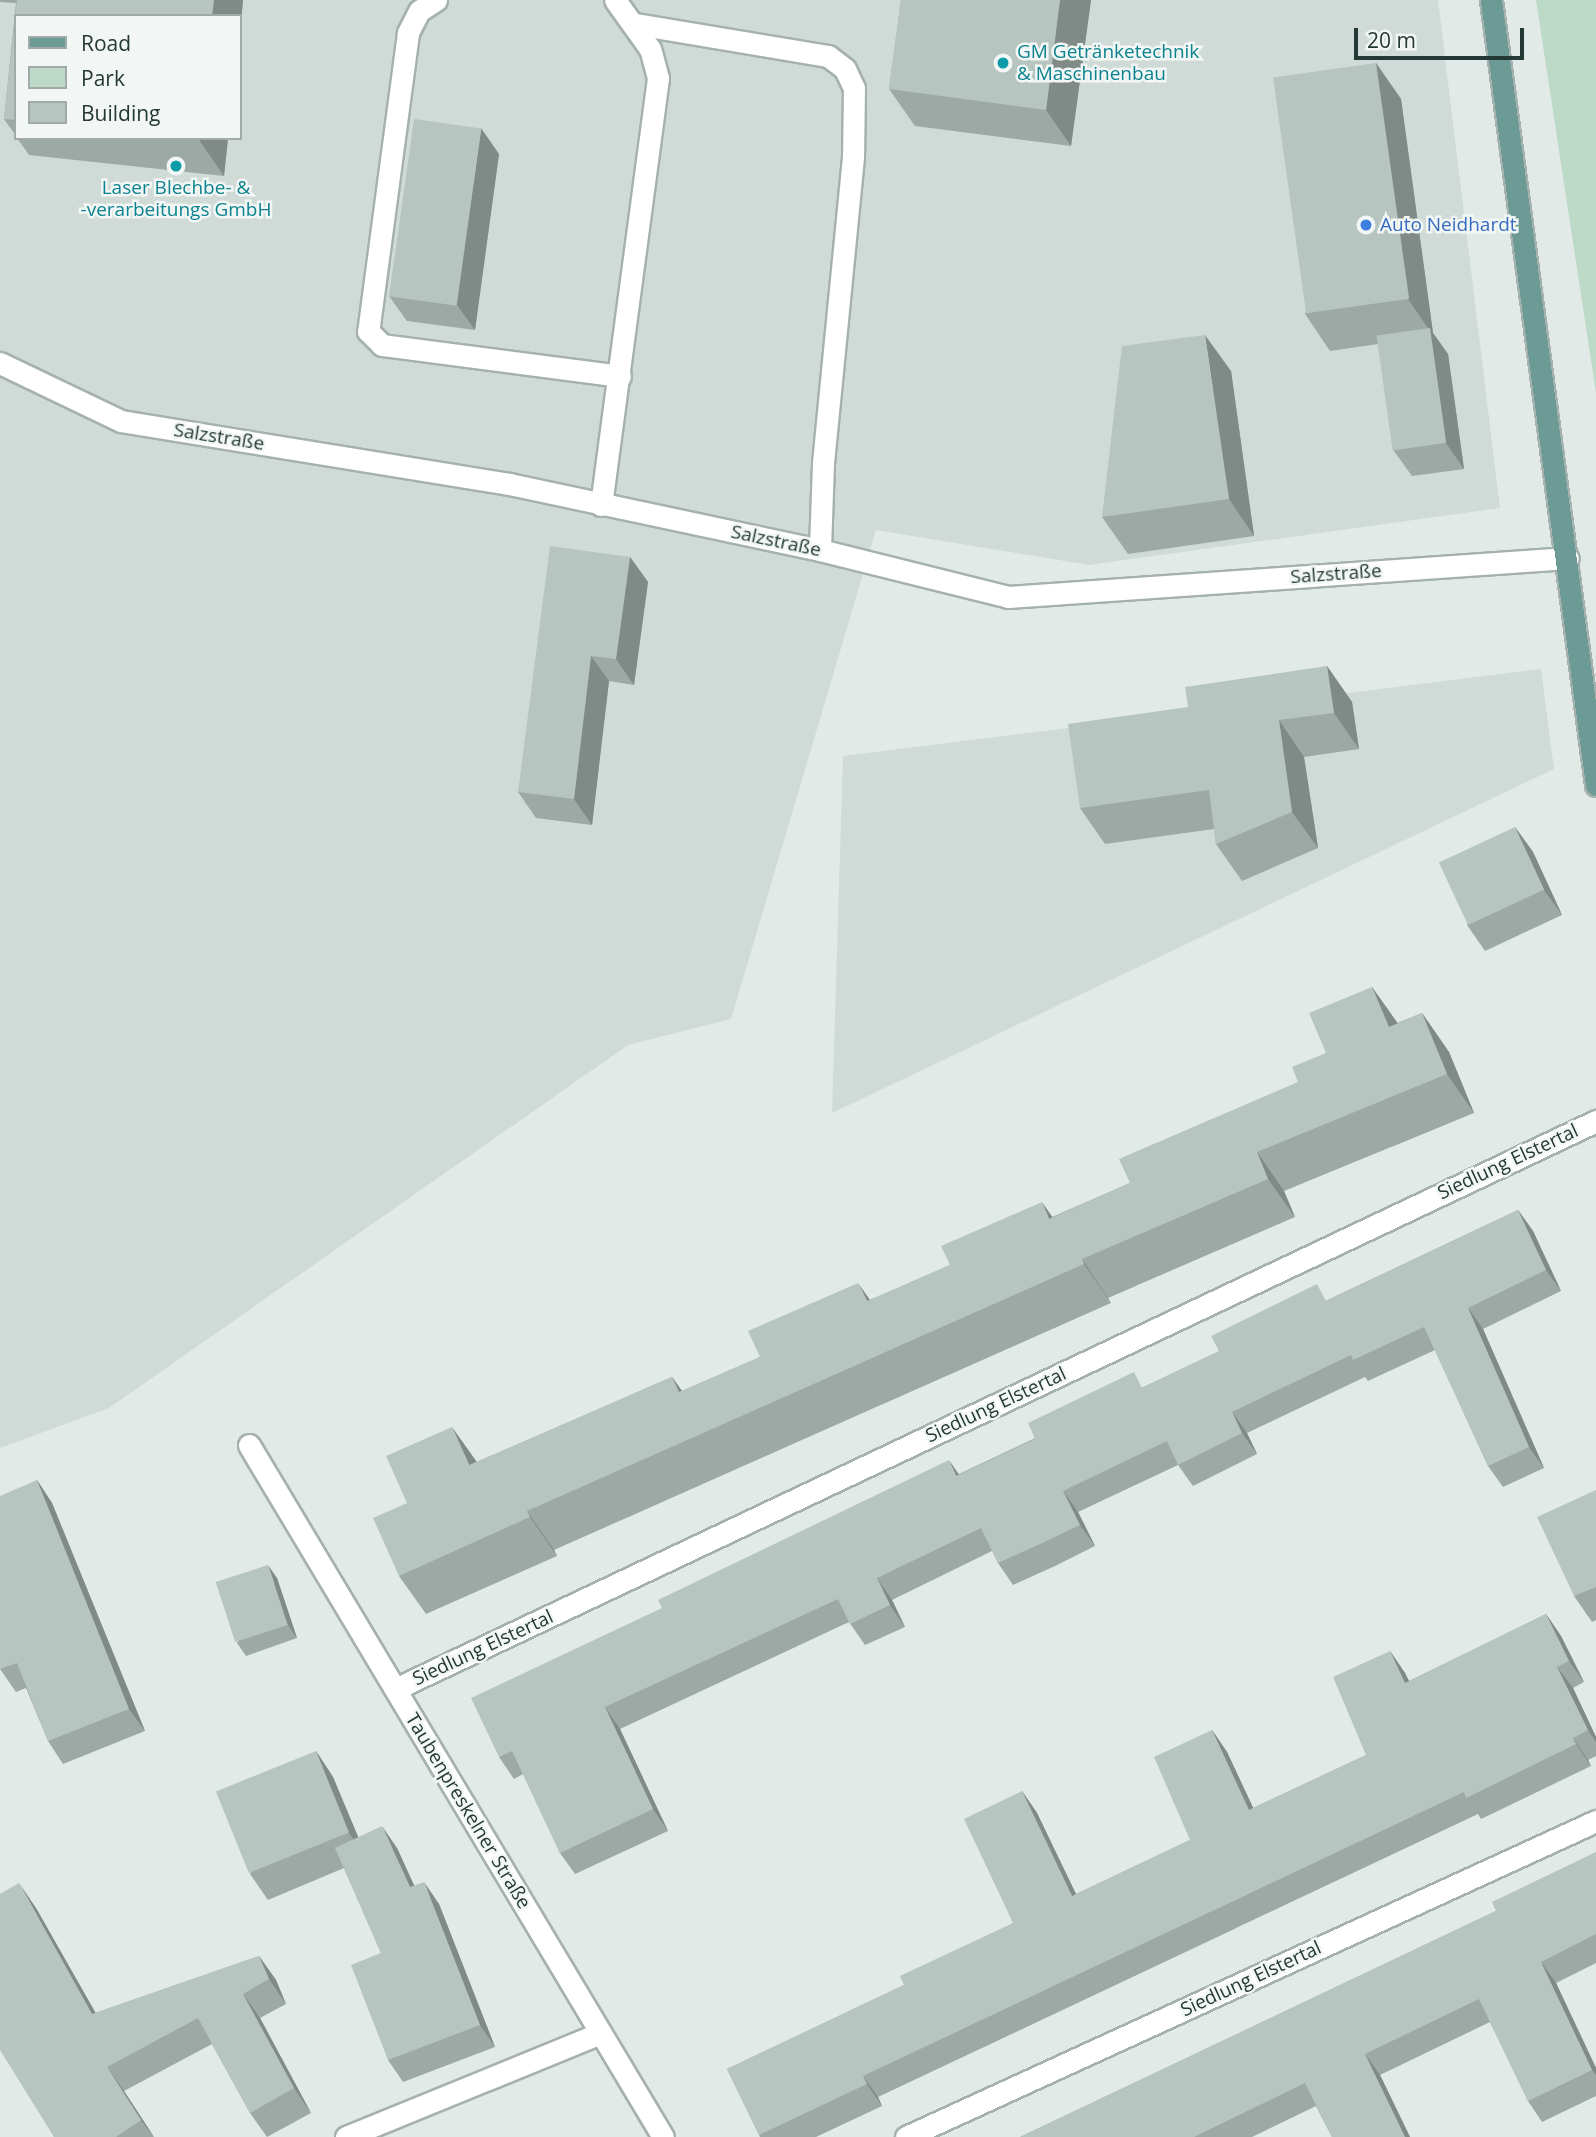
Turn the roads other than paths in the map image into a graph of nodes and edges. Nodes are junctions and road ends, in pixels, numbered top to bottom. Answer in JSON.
{"nodes":[{"id":1,"x":436,"y":0,"type":"edge"},
{"id":2,"x":615,"y":0,"type":"edge"},
{"id":3,"x":1491,"y":0,"type":"edge"},
{"id":4,"x":636,"y":24,"type":"junction"},
{"id":5,"x":0,"y":363,"type":"edge"},
{"id":6,"x":620,"y":376,"type":"junction"},
{"id":7,"x":601,"y":505,"type":"junction"},
{"id":8,"x":820,"y":550,"type":"junction"},
{"id":9,"x":1568,"y":558,"type":"junction"},
{"id":10,"x":1596,"y":785,"type":"edge"},
{"id":11,"x":1596,"y":1121,"type":"edge"},
{"id":12,"x":249,"y":1445,"type":"dead end"},
{"id":13,"x":395,"y":1689,"type":"junction"},
{"id":14,"x":1596,"y":1821,"type":"edge"},
{"id":15,"x":601,"y":2033,"type":"junction"},
{"id":16,"x":346,"y":2137,"type":"edge"},
{"id":17,"x":663,"y":2137,"type":"edge"},
{"id":18,"x":906,"y":2137,"type":"edge"}],
"edges":[{"from":1,"to":6,"type":"street"},
{"from":2,"to":4,"type":"street"},
{"from":3,"to":9,"type":"main road"},
{"from":4,"to":6,"type":"street"},
{"from":4,"to":8,"type":"street"},
{"from":5,"to":7,"type":"street","name":"Salzstraße"},
{"from":6,"to":7,"type":"street"},
{"from":7,"to":8,"type":"street","name":"Salzstraße"},
{"from":8,"to":9,"type":"street","name":"Salzstraße"},
{"from":9,"to":10,"type":"main road"},
{"from":11,"to":13,"type":"street","name":"Siedlung Elstertal"},
{"from":12,"to":13,"type":"street","name":"Taubenpreskelner Straße"},
{"from":13,"to":15,"type":"street","name":"Taubenpreskelner Straße"},
{"from":14,"to":18,"type":"street","name":"Siedlung Elstertal"},
{"from":15,"to":16,"type":"street"},
{"from":15,"to":17,"type":"street","name":"Taubenpreskelner Straße"}]}
